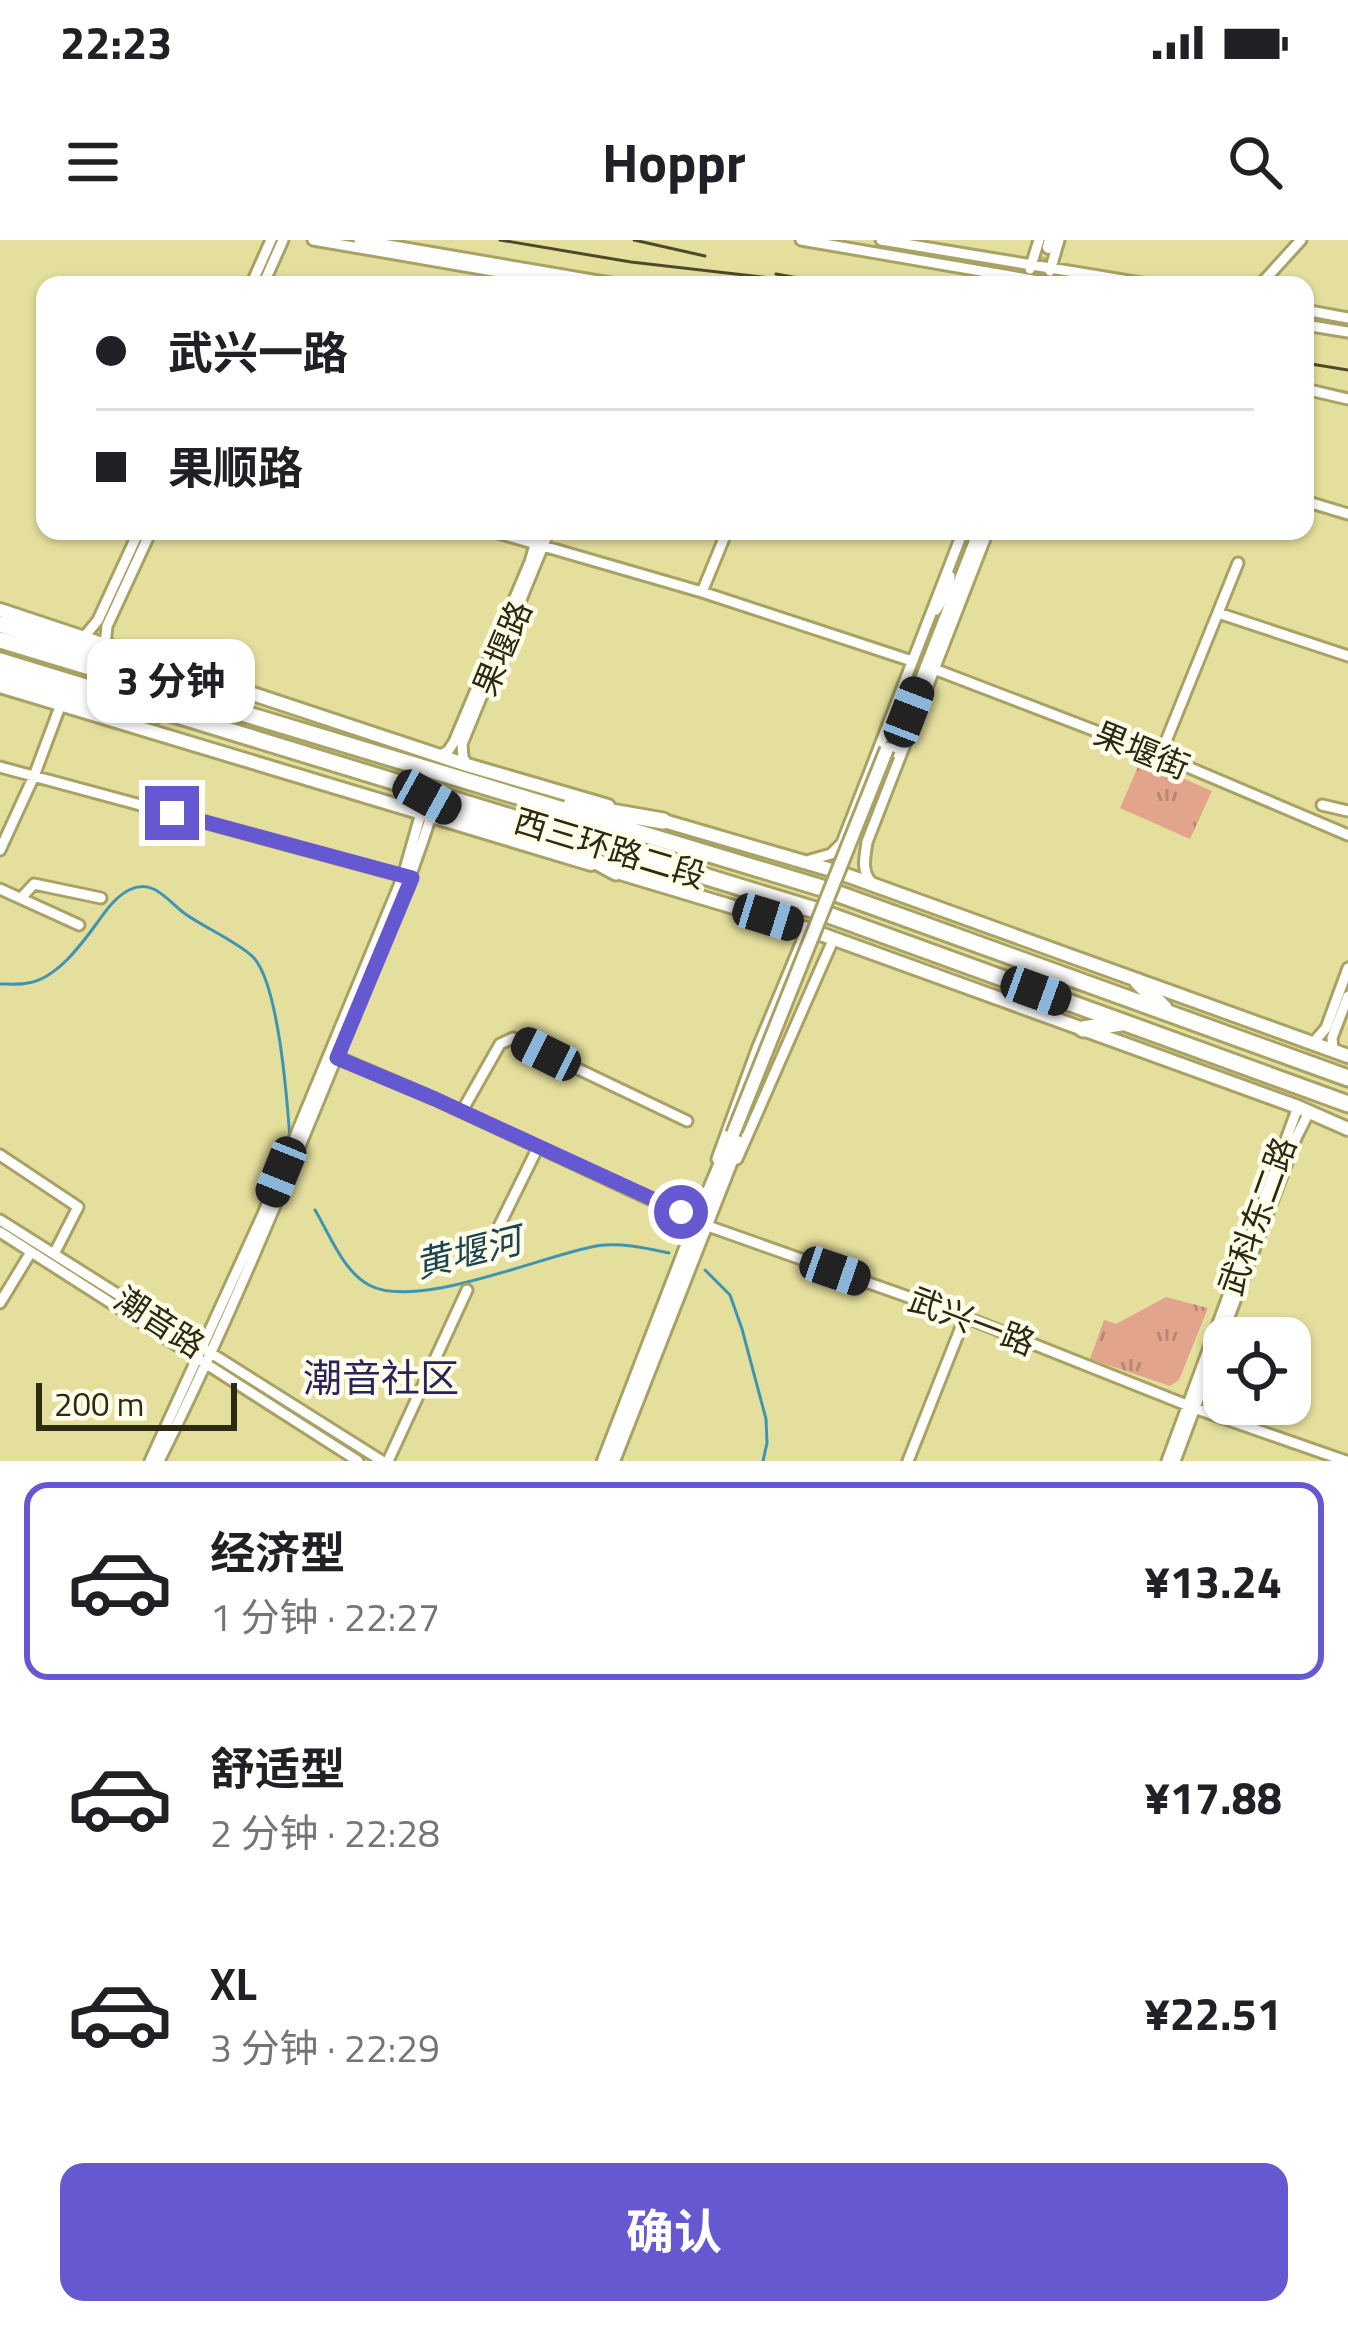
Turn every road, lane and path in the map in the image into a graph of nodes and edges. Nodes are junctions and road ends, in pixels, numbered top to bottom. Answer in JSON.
{"nodes":[{"id":1,"x":271,"y":240,"type":"edge"},
{"id":2,"x":283,"y":240,"type":"edge"},
{"id":3,"x":314,"y":240,"type":"edge"},
{"id":4,"x":359,"y":240,"type":"edge"},
{"id":5,"x":801,"y":240,"type":"edge"},
{"id":6,"x":881,"y":240,"type":"edge"},
{"id":7,"x":1301,"y":240,"type":"edge"},
{"id":8,"x":1048,"y":242,"type":"edge"},
{"id":9,"x":1031,"y":266,"type":"junction"},
{"id":10,"x":1051,"y":268,"type":"junction"},
{"id":11,"x":255,"y":276,"type":"edge"},
{"id":12,"x":267,"y":276,"type":"edge"},
{"id":13,"x":523,"y":276,"type":"edge"},
{"id":14,"x":566,"y":276,"type":"edge"},
{"id":15,"x":1011,"y":276,"type":"edge"},
{"id":16,"x":1029,"y":276,"type":"edge"},
{"id":17,"x":1049,"y":276,"type":"edge"},
{"id":18,"x":1099,"y":276,"type":"edge"},
{"id":19,"x":1268,"y":276,"type":"edge"},
{"id":20,"x":1314,"y":312,"type":"edge"},
{"id":21,"x":1348,"y":318,"type":"edge"},
{"id":22,"x":1314,"y":326,"type":"edge"},
{"id":23,"x":1348,"y":332,"type":"edge"},
{"id":24,"x":1314,"y":389,"type":"edge"},
{"id":25,"x":1348,"y":396,"type":"edge"},
{"id":26,"x":1314,"y":504,"type":"edge"},
{"id":27,"x":1348,"y":514,"type":"edge"},
{"id":28,"x":135,"y":540,"type":"edge"},
{"id":29,"x":147,"y":540,"type":"edge"},
{"id":30,"x":520,"y":540,"type":"edge"},
{"id":31,"x":540,"y":540,"type":"edge"},
{"id":32,"x":544,"y":540,"type":"edge"},
{"id":33,"x":723,"y":540,"type":"edge"},
{"id":34,"x":959,"y":540,"type":"edge"},
{"id":35,"x":976,"y":540,"type":"edge"},
{"id":36,"x":978,"y":540,"type":"edge"},
{"id":37,"x":540,"y":546,"type":"junction"},
{"id":38,"x":952,"y":559,"type":"junction"},
{"id":39,"x":1238,"y":563,"type":"dead end"},
{"id":40,"x":972,"y":571,"type":"junction"},
{"id":41,"x":702,"y":592,"type":"junction"},
{"id":42,"x":951,"y":592,"type":"junction"},
{"id":43,"x":0,"y":610,"type":"edge"},
{"id":44,"x":1218,"y":613,"type":"junction"},
{"id":45,"x":0,"y":624,"type":"edge"},
{"id":46,"x":924,"y":630,"type":"junction"},
{"id":47,"x":0,"y":640,"type":"edge"},
{"id":48,"x":946,"y":641,"type":"junction"},
{"id":49,"x":83,"y":644,"type":"junction"},
{"id":50,"x":105,"y":645,"type":"junction"},
{"id":51,"x":1348,"y":656,"type":"edge"},
{"id":52,"x":912,"y":661,"type":"junction"},
{"id":53,"x":934,"y":669,"type":"junction"},
{"id":54,"x":1,"y":675,"type":"edge"},
{"id":55,"x":185,"y":697,"type":"junction"},
{"id":56,"x":61,"y":704,"type":"junction"},
{"id":57,"x":439,"y":756,"type":"junction"},
{"id":58,"x":1160,"y":756,"type":"junction"},
{"id":59,"x":467,"y":765,"type":"junction"},
{"id":60,"x":0,"y":767,"type":"edge"},
{"id":61,"x":34,"y":776,"type":"junction"},
{"id":62,"x":401,"y":784,"type":"junction"},
{"id":63,"x":498,"y":791,"type":"junction"},
{"id":64,"x":1322,"y":805,"type":"dead end"},
{"id":65,"x":1348,"y":811,"type":"edge"},
{"id":66,"x":426,"y":814,"type":"junction"},
{"id":67,"x":663,"y":821,"type":"junction"},
{"id":68,"x":1348,"y":836,"type":"edge"},
{"id":69,"x":0,"y":850,"type":"edge"},
{"id":70,"x":799,"y":860,"type":"junction"},
{"id":71,"x":616,"y":872,"type":"junction"},
{"id":72,"x":408,"y":877,"type":"junction"},
{"id":73,"x":875,"y":886,"type":"junction"},
{"id":74,"x":0,"y":889,"type":"edge"},
{"id":75,"x":21,"y":898,"type":"junction"},
{"id":76,"x":101,"y":898,"type":"dead end"},
{"id":77,"x":79,"y":925,"type":"dead end"},
{"id":78,"x":807,"y":929,"type":"junction"},
{"id":79,"x":834,"y":938,"type":"junction"},
{"id":80,"x":1348,"y":968,"type":"edge"},
{"id":81,"x":1138,"y":982,"type":"junction"},
{"id":82,"x":1348,"y":996,"type":"edge"},
{"id":83,"x":1171,"y":1014,"type":"junction"},
{"id":84,"x":1124,"y":1023,"type":"junction"},
{"id":85,"x":1083,"y":1029,"type":"junction"},
{"id":86,"x":1313,"y":1043,"type":"junction"},
{"id":87,"x":1333,"y":1051,"type":"junction"},
{"id":88,"x":1348,"y":1056,"type":"edge"},
{"id":89,"x":337,"y":1058,"type":"junction"},
{"id":90,"x":1348,"y":1078,"type":"edge"},
{"id":91,"x":1347,"y":1104,"type":"edge"},
{"id":92,"x":1304,"y":1110,"type":"junction"},
{"id":93,"x":461,"y":1111,"type":"junction"},
{"id":94,"x":687,"y":1121,"type":"dead end"},
{"id":95,"x":1348,"y":1129,"type":"edge"},
{"id":96,"x":538,"y":1147,"type":"junction"},
{"id":97,"x":0,"y":1155,"type":"edge"},
{"id":98,"x":715,"y":1190,"type":"junction"},
{"id":99,"x":0,"y":1220,"type":"edge"},
{"id":100,"x":701,"y":1222,"type":"junction"},
{"id":101,"x":0,"y":1232,"type":"edge"},
{"id":102,"x":31,"y":1252,"type":"junction"},
{"id":103,"x":54,"y":1254,"type":"junction"},
{"id":104,"x":482,"y":1259,"type":"dead end"},
{"id":105,"x":467,"y":1290,"type":"dead end"},
{"id":106,"x":0,"y":1303,"type":"edge"},
{"id":107,"x":965,"y":1317,"type":"junction"},
{"id":108,"x":205,"y":1357,"type":"junction"},
{"id":109,"x":1191,"y":1407,"type":"junction"},
{"id":110,"x":149,"y":1461,"type":"edge"},
{"id":111,"x":159,"y":1461,"type":"edge"},
{"id":112,"x":358,"y":1461,"type":"edge"},
{"id":113,"x":385,"y":1461,"type":"edge"},
{"id":114,"x":604,"y":1461,"type":"edge"},
{"id":115,"x":613,"y":1461,"type":"edge"},
{"id":116,"x":908,"y":1461,"type":"edge"},
{"id":117,"x":1171,"y":1461,"type":"edge"},
{"id":118,"x":1346,"y":1461,"type":"edge"}],
"edges":[{"from":1,"to":11,"type":"street"},
{"from":2,"to":12,"type":"street"},
{"from":3,"to":13,"type":"street"},
{"from":4,"to":14,"type":"street"},
{"from":5,"to":15,"type":"street"},
{"from":6,"to":9,"type":"street"},
{"from":7,"to":19,"type":"street"},
{"from":8,"to":9,"type":"street"},
{"from":8,"to":10,"type":"street"},
{"from":9,"to":10,"type":"street"},
{"from":9,"to":16,"type":"street"},
{"from":10,"to":17,"type":"street"},
{"from":10,"to":18,"type":"street"},
{"from":20,"to":21,"type":"street"},
{"from":22,"to":23,"type":"street"},
{"from":24,"to":25,"type":"street"},
{"from":26,"to":27,"type":"street"},
{"from":28,"to":49,"type":"street"},
{"from":29,"to":50,"type":"street"},
{"from":30,"to":37,"type":"street"},
{"from":31,"to":37,"type":"street","name":"果堰路"},
{"from":32,"to":37,"type":"street","name":"果堰路"},
{"from":33,"to":41,"type":"street"},
{"from":34,"to":38,"type":"street"},
{"from":35,"to":42,"type":"main road"},
{"from":36,"to":40,"type":"street"},
{"from":37,"to":41,"type":"street"},
{"from":37,"to":57,"type":"street","name":"果堰路"},
{"from":37,"to":59,"type":"street","name":"果堰路"},
{"from":38,"to":42,"type":"street"},
{"from":38,"to":46,"type":"street"},
{"from":39,"to":44,"type":"street"},
{"from":40,"to":42,"type":"street"},
{"from":40,"to":48,"type":"street"},
{"from":41,"to":52,"type":"street"},
{"from":42,"to":46,"type":"street"},
{"from":42,"to":48,"type":"street"},
{"from":42,"to":98,"type":"main road","bridge":true},
{"from":43,"to":49,"type":"main road"},
{"from":44,"to":51,"type":"street"},
{"from":44,"to":58,"type":"street"},
{"from":45,"to":49,"type":"highway"},
{"from":46,"to":52,"type":"street"},
{"from":47,"to":55,"type":"highway","name":"西三环路二段"},
{"from":48,"to":53,"type":"street"},
{"from":49,"to":50,"type":"main road"},
{"from":49,"to":55,"type":"highway"},
{"from":50,"to":57,"type":"main road"},
{"from":52,"to":70,"type":"street"},
{"from":53,"to":58,"type":"street","name":"果堰街"},
{"from":53,"to":73,"type":"street"},
{"from":54,"to":56,"type":"main road"},
{"from":54,"to":62,"type":"highway","name":"西三环路二段"},
{"from":55,"to":63,"type":"highway","name":"西三环路二段"},
{"from":56,"to":61,"type":"street"},
{"from":56,"to":66,"type":"main road"},
{"from":57,"to":59,"type":"main road"},
{"from":58,"to":68,"type":"street","name":"果堰街"},
{"from":59,"to":67,"type":"main road"},
{"from":60,"to":61,"type":"street"},
{"from":61,"to":69,"type":"street"},
{"from":61,"to":72,"type":"street"},
{"from":62,"to":71,"type":"highway"},
{"from":62,"to":84,"type":"highway","name":"西三环路二段"},
{"from":63,"to":67,"type":"highway"},
{"from":63,"to":83,"type":"highway","name":"西三环路二段"},
{"from":64,"to":65,"type":"street"},
{"from":66,"to":71,"type":"main road"},
{"from":66,"to":72,"type":"street"},
{"from":67,"to":70,"type":"main road"},
{"from":70,"to":73,"type":"main road"},
{"from":71,"to":78,"type":"main road"},
{"from":72,"to":89,"type":"street"},
{"from":72,"to":108,"type":"street"},
{"from":73,"to":81,"type":"main road"},
{"from":74,"to":75,"type":"street"},
{"from":75,"to":76,"type":"street"},
{"from":75,"to":77,"type":"street"},
{"from":78,"to":79,"type":"main road"},
{"from":78,"to":98,"type":"street"},
{"from":79,"to":85,"type":"main road"},
{"from":79,"to":98,"type":"street"},
{"from":80,"to":86,"type":"street"},
{"from":81,"to":83,"type":"highway"},
{"from":81,"to":86,"type":"main road"},
{"from":82,"to":87,"type":"street"},
{"from":83,"to":90,"type":"highway","name":"西三环路二段"},
{"from":84,"to":85,"type":"highway"},
{"from":84,"to":91,"type":"highway","name":"西三环路二段"},
{"from":85,"to":92,"type":"main road"},
{"from":86,"to":87,"type":"main road"},
{"from":87,"to":88,"type":"main road"},
{"from":89,"to":93,"type":"street","name":"武兴一路"},
{"from":89,"to":108,"type":"street"},
{"from":92,"to":95,"type":"main road"},
{"from":92,"to":109,"type":"street","name":"武科东二路"},
{"from":93,"to":94,"type":"street"},
{"from":93,"to":96,"type":"street","name":"武兴一路"},
{"from":96,"to":100,"type":"street","name":"武兴一路"},
{"from":96,"to":104,"type":"street"},
{"from":97,"to":103,"type":"street"},
{"from":98,"to":100,"type":"main road"},
{"from":99,"to":103,"type":"street","name":"潮音路"},
{"from":100,"to":107,"type":"street","name":"武兴一路"},
{"from":100,"to":114,"type":"main road"},
{"from":100,"to":115,"type":"main road"},
{"from":101,"to":102,"type":"street","name":"潮音路"},
{"from":102,"to":106,"type":"street"},
{"from":102,"to":108,"type":"street","name":"潮音路"},
{"from":103,"to":108,"type":"street","name":"潮音路"},
{"from":105,"to":113,"type":"street"},
{"from":107,"to":109,"type":"street","name":"武兴一路"},
{"from":107,"to":116,"type":"street"},
{"from":108,"to":110,"type":"street"},
{"from":108,"to":111,"type":"street"},
{"from":108,"to":112,"type":"street","name":"潮音路"},
{"from":108,"to":113,"type":"street","name":"潮音路"},
{"from":109,"to":117,"type":"street","name":"武科东二路"},
{"from":109,"to":118,"type":"street","name":"武兴一路"}]}
